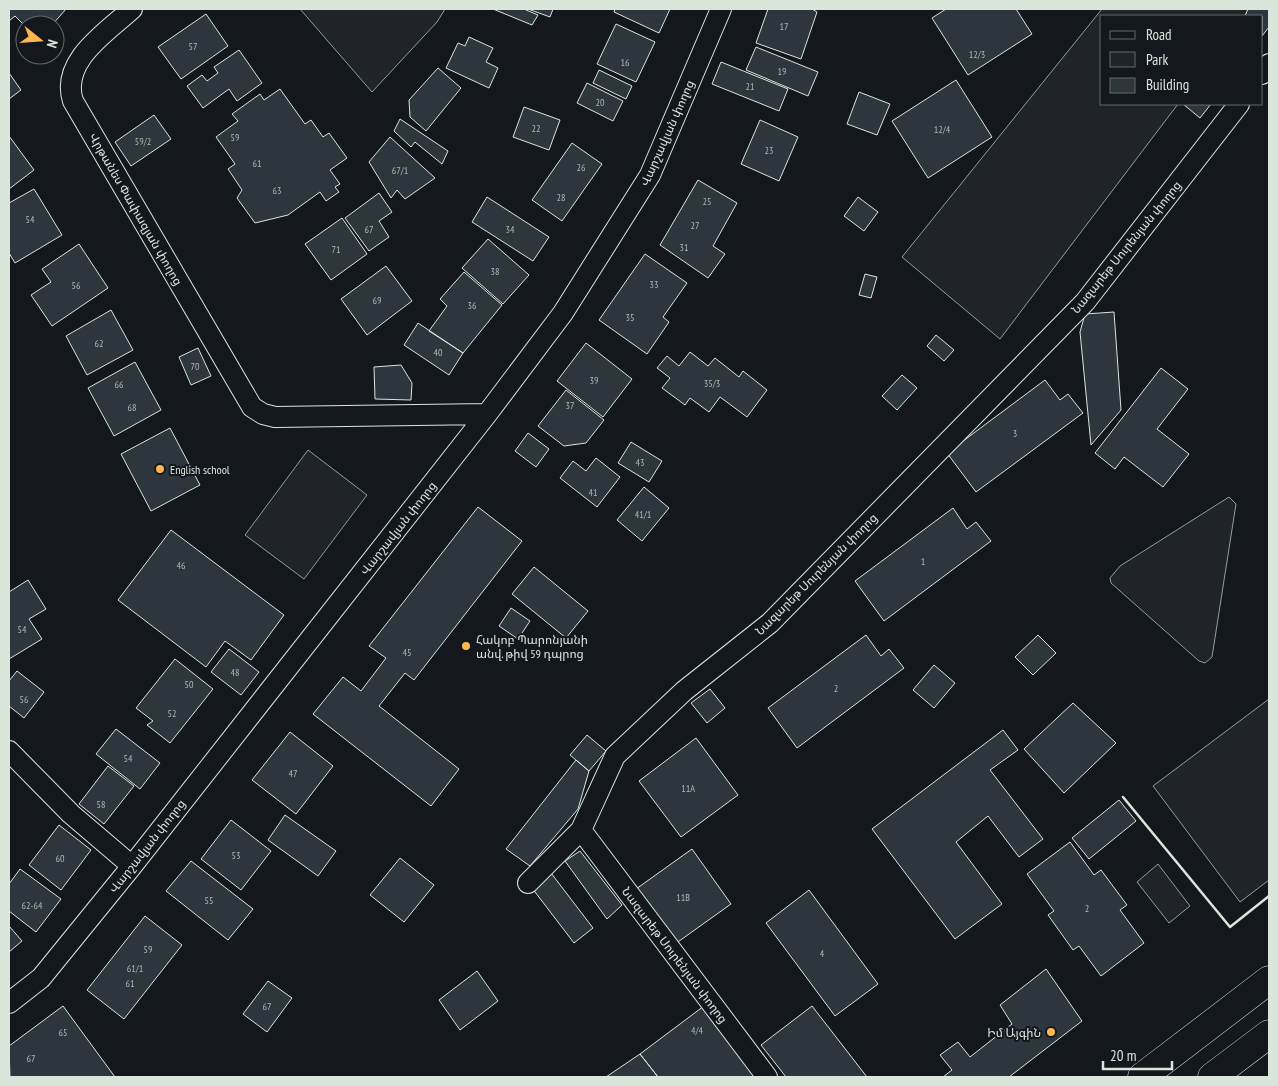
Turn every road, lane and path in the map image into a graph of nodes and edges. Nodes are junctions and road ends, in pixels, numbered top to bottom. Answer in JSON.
{"nodes":[{"id":1,"x":132,"y":9,"type":"edge"},
{"id":2,"x":721,"y":9,"type":"edge"},
{"id":3,"x":1238,"y":105,"type":"edge"},
{"id":4,"x":487,"y":414,"type":"junction"},
{"id":5,"x":9,"y":751,"type":"edge"},
{"id":6,"x":581,"y":830,"type":"junction"},
{"id":7,"x":132,"y":866,"type":"junction"},
{"id":8,"x":528,"y":883,"type":"dead end"},
{"id":9,"x":1269,"y":980,"type":"edge"},
{"id":10,"x":9,"y":1003,"type":"edge"},
{"id":11,"x":1269,"y":1034,"type":"edge"},
{"id":12,"x":767,"y":1077,"type":"edge"},
{"id":13,"x":1142,"y":1077,"type":"edge"},
{"id":14,"x":1212,"y":1077,"type":"edge"}],
"edges":[{"from":1,"to":4,"type":"street","name":"Վրթանես Փափազյան փողոց"},
{"from":2,"to":4,"type":"street","name":"Վարշավյան փողոց"},
{"from":3,"to":6,"type":"street","name":"Նազարեթ Սուրենյան փողոց"},
{"from":4,"to":7,"type":"street","name":"Վարշավյան փողոց"},
{"from":5,"to":7,"type":"street"},
{"from":6,"to":8,"type":"street"},
{"from":6,"to":12,"type":"street","name":"Նազարեթ Սուրենյան փողոց"},
{"from":7,"to":10,"type":"street","name":"Վարշավյան փողոց"},
{"from":9,"to":13,"type":"main road"},
{"from":11,"to":14,"type":"main road"}]}
